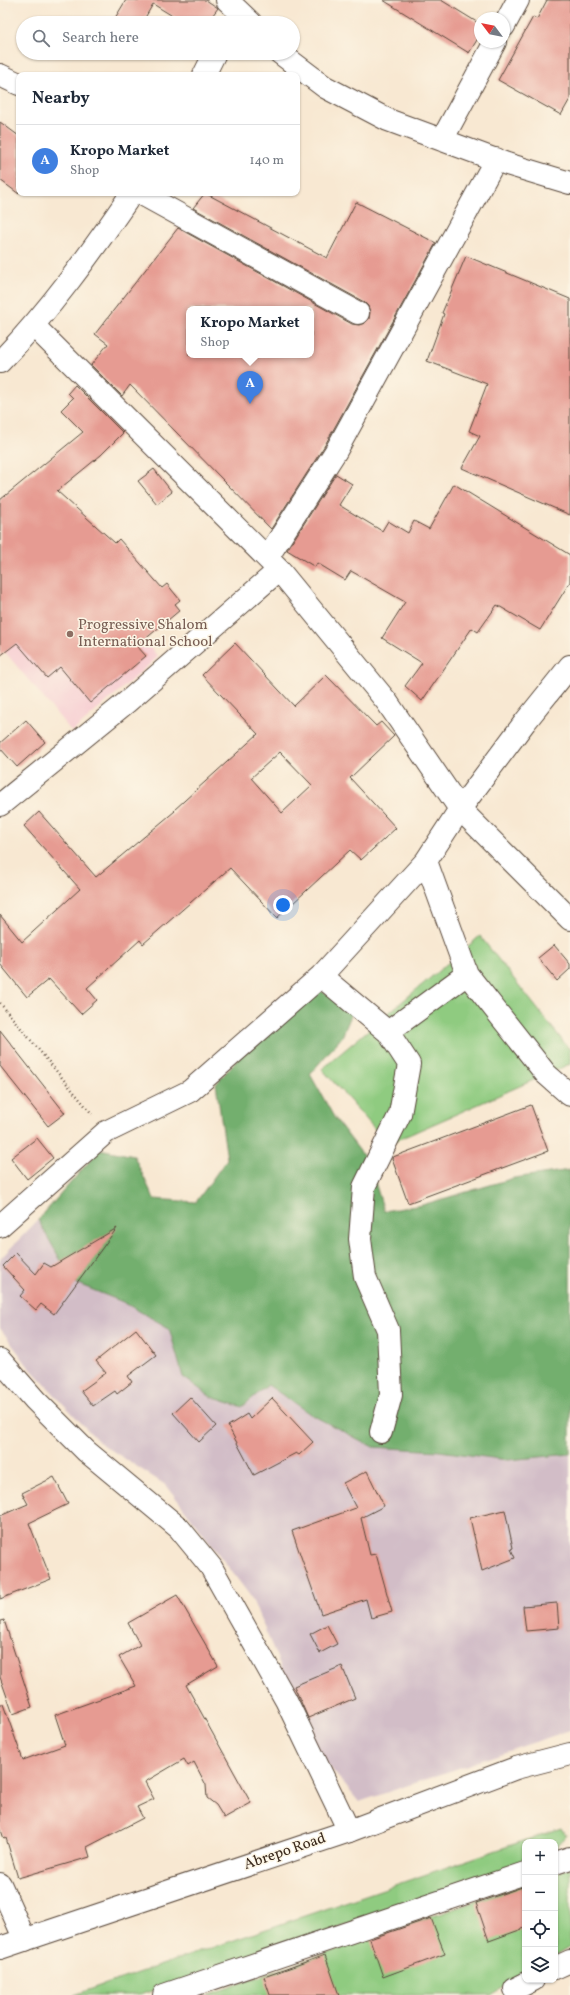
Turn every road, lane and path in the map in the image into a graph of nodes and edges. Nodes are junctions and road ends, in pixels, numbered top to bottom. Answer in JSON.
{"nodes":[{"id":1,"x":518,"y":0,"type":"edge"},
{"id":2,"x":510,"y":15,"type":"edge"},
{"id":3,"x":492,"y":48,"type":"edge"},
{"id":4,"x":212,"y":60,"type":"edge"},
{"id":5,"x":290,"y":60,"type":"edge"},
{"id":6,"x":206,"y":72,"type":"edge"},
{"id":7,"x":0,"y":75,"type":"edge"},
{"id":8,"x":16,"y":83,"type":"edge"},
{"id":9,"x":442,"y":140,"type":"junction"},
{"id":10,"x":496,"y":159,"type":"junction"},
{"id":11,"x":570,"y":183,"type":"edge"},
{"id":12,"x":130,"y":196,"type":"edge"},
{"id":13,"x":145,"y":196,"type":"edge"},
{"id":14,"x":358,"y":313,"type":"dead end"},
{"id":15,"x":34,"y":326,"type":"junction"},
{"id":16,"x":0,"y":362,"type":"edge"},
{"id":17,"x":273,"y":564,"type":"junction"},
{"id":18,"x":570,"y":666,"type":"edge"},
{"id":19,"x":0,"y":804,"type":"edge"},
{"id":20,"x":460,"y":809,"type":"junction"},
{"id":21,"x":426,"y":861,"type":"junction"},
{"id":22,"x":570,"y":919,"type":"edge"},
{"id":23,"x":467,"y":974,"type":"junction"},
{"id":24,"x":321,"y":976,"type":"junction"},
{"id":25,"x":0,"y":1004,"type":"edge"},
{"id":26,"x":388,"y":1032,"type":"junction"},
{"id":27,"x":570,"y":1095,"type":"edge"},
{"id":28,"x":106,"y":1132,"type":"junction"},
{"id":29,"x":0,"y":1226,"type":"edge"},
{"id":30,"x":0,"y":1360,"type":"edge"},
{"id":31,"x":381,"y":1432,"type":"dead end"},
{"id":32,"x":570,"y":1754,"type":"edge"},
{"id":33,"x":349,"y":1830,"type":"junction"},
{"id":34,"x":570,"y":1858,"type":"edge"},
{"id":35,"x":558,"y":1862,"type":"edge"},
{"id":36,"x":522,"y":1874,"type":"edge"},
{"id":37,"x":0,"y":1884,"type":"edge"},
{"id":38,"x":25,"y":1940,"type":"junction"},
{"id":39,"x":0,"y":1948,"type":"edge"},
{"id":40,"x":570,"y":1961,"type":"edge"},
{"id":41,"x":558,"y":1967,"type":"edge"},
{"id":42,"x":164,"y":1995,"type":"edge"}],
"edges":[{"from":1,"to":2,"type":"street"},
{"from":3,"to":9,"type":"street"},
{"from":4,"to":6,"type":"street"},
{"from":5,"to":9,"type":"street"},
{"from":7,"to":8,"type":"street"},
{"from":9,"to":10,"type":"street"},
{"from":10,"to":11,"type":"street"},
{"from":10,"to":17,"type":"street"},
{"from":12,"to":15,"type":"street"},
{"from":13,"to":14,"type":"street"},
{"from":15,"to":16,"type":"street"},
{"from":15,"to":17,"type":"street"},
{"from":17,"to":19,"type":"street"},
{"from":17,"to":20,"type":"street"},
{"from":18,"to":20,"type":"street"},
{"from":20,"to":21,"type":"street"},
{"from":20,"to":22,"type":"street"},
{"from":21,"to":23,"type":"street"},
{"from":21,"to":24,"type":"street"},
{"from":23,"to":26,"type":"street"},
{"from":23,"to":27,"type":"street"},
{"from":24,"to":26,"type":"street"},
{"from":24,"to":28,"type":"street"},
{"from":25,"to":28,"type":"path"},
{"from":26,"to":31,"type":"street"},
{"from":28,"to":29,"type":"street"},
{"from":30,"to":33,"type":"street"},
{"from":32,"to":33,"type":"street","name":"Abrepo Road"},
{"from":33,"to":38,"type":"street","name":"Abrepo Road"},
{"from":34,"to":35,"type":"street"},
{"from":36,"to":42,"type":"street"},
{"from":37,"to":38,"type":"street"},
{"from":38,"to":39,"type":"street","name":"Abrepo Road"},
{"from":40,"to":41,"type":"street"}]}
